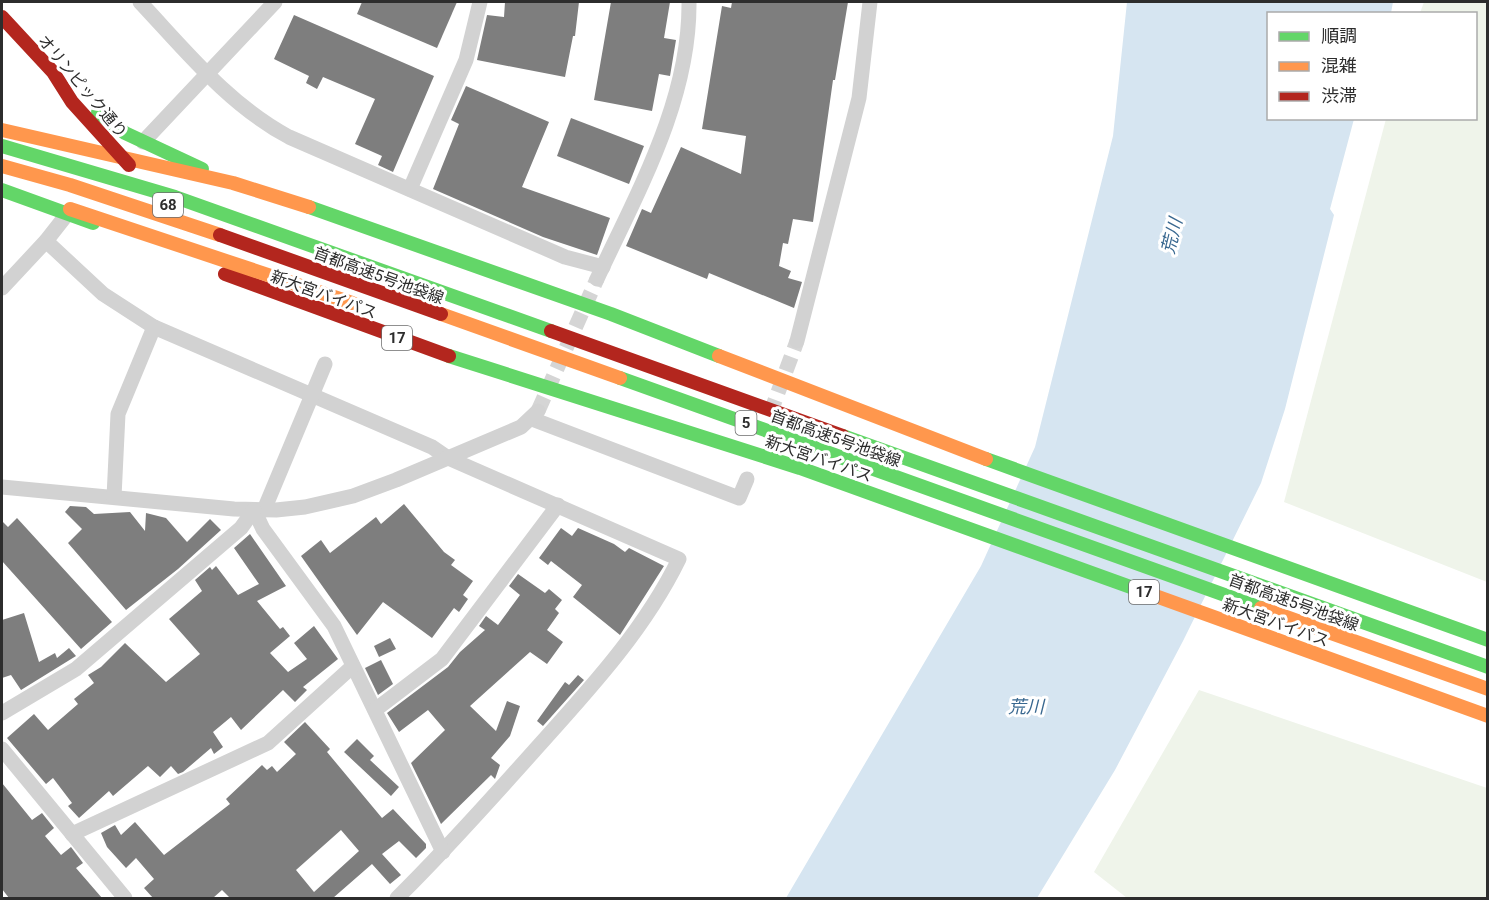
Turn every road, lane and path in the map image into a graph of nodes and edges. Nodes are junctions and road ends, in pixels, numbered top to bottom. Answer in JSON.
{"nodes":[{"id":1,"x":140,"y":2,"type":"edge"},
{"id":2,"x":275,"y":2,"type":"edge"},
{"id":3,"x":480,"y":2,"type":"edge"},
{"id":4,"x":689,"y":2,"type":"edge"},
{"id":5,"x":870,"y":2,"type":"edge"},
{"id":6,"x":2,"y":17,"type":"edge"},
{"id":7,"x":53,"y":72,"type":"junction"},
{"id":8,"x":208,"y":73,"type":"junction"},
{"id":9,"x":2,"y":130,"type":"edge"},
{"id":10,"x":143,"y":142,"type":"junction"},
{"id":11,"x":2,"y":146,"type":"edge"},
{"id":12,"x":121,"y":157,"type":"junction"},
{"id":13,"x":2,"y":166,"type":"edge"},
{"id":14,"x":233,"y":183,"type":"junction"},
{"id":15,"x":2,"y":189,"type":"edge"},
{"id":16,"x":410,"y":189,"type":"junction"},
{"id":17,"x":69,"y":211,"type":"junction"},
{"id":18,"x":46,"y":241,"type":"junction"},
{"id":19,"x":391,"y":259,"type":"dead end"},
{"id":20,"x":2,"y":288,"type":"edge"},
{"id":21,"x":311,"y":307,"type":"junction"},
{"id":22,"x":364,"y":307,"type":"dead end"},
{"id":23,"x":578,"y":326,"type":"dead end"},
{"id":24,"x":154,"y":327,"type":"junction"},
{"id":25,"x":797,"y":341,"type":"tunnel mouth"},
{"id":26,"x":325,"y":363,"type":"dead end"},
{"id":27,"x":543,"y":366,"type":"dead end"},
{"id":28,"x":311,"y":396,"type":"junction"},
{"id":29,"x":758,"y":406,"type":"junction"},
{"id":30,"x":753,"y":426,"type":"junction"},
{"id":31,"x":448,"y":458,"type":"junction"},
{"id":32,"x":747,"y":479,"type":"dead end"},
{"id":33,"x":2,"y":487,"type":"edge"},
{"id":34,"x":114,"y":497,"type":"junction"},
{"id":35,"x":558,"y":505,"type":"junction"},
{"id":36,"x":259,"y":510,"type":"junction"},
{"id":37,"x":1488,"y":640,"type":"edge"},
{"id":38,"x":353,"y":666,"type":"junction"},
{"id":39,"x":1488,"y":668,"type":"edge"},
{"id":40,"x":1488,"y":689,"type":"edge"},
{"id":41,"x":375,"y":710,"type":"junction"},
{"id":42,"x":2,"y":712,"type":"edge"},
{"id":43,"x":1488,"y":716,"type":"edge"},
{"id":44,"x":2,"y":749,"type":"edge"},
{"id":45,"x":72,"y":834,"type":"junction"},
{"id":46,"x":443,"y":852,"type":"junction"},
{"id":47,"x":125,"y":898,"type":"edge"},
{"id":48,"x":398,"y":898,"type":"edge"}],
"edges":[{"from":1,"to":8,"type":"street"},
{"from":2,"to":8,"type":"street"},
{"from":3,"to":16,"type":"street"},
{"from":4,"to":16,"type":"street"},
{"from":5,"to":25,"type":"street"},
{"from":6,"to":7,"type":"main road","name":"オリンピック通り","number":"68"},
{"from":7,"to":10,"type":"main road","number":"68"},
{"from":7,"to":12,"type":"main road","name":"オリンピック通り","number":"68"},
{"from":8,"to":10,"type":"street"},
{"from":8,"to":16,"type":"street"},
{"from":9,"to":12,"type":"main road"},
{"from":9,"to":19,"type":"main road"},
{"from":10,"to":14,"type":"main road","number":"68"},
{"from":11,"to":29,"type":"main road","name":"首都高速5号池袋線","number":"5","bridge":true},
{"from":12,"to":14,"type":"main road"},
{"from":12,"to":21,"type":"main road","name":"オリンピック通り","number":"68"},
{"from":13,"to":30,"type":"main road","name":"首都高速5号池袋線","number":"5","bridge":true},
{"from":14,"to":37,"type":"main road"},
{"from":15,"to":17,"type":"main road"},
{"from":17,"to":18,"type":"street"},
{"from":17,"to":21,"type":"main road","name":"新大宮バイパス","number":"17"},
{"from":17,"to":22,"type":"main road","bridge":true},
{"from":18,"to":20,"type":"street"},
{"from":18,"to":24,"type":"street"},
{"from":21,"to":43,"type":"main road","name":"新大宮バイパス","number":"17"},
{"from":23,"to":29,"type":"main road","bridge":true},
{"from":24,"to":28,"type":"street"},
{"from":24,"to":34,"type":"street"},
{"from":26,"to":28,"type":"street"},
{"from":27,"to":30,"type":"main road","bridge":true},
{"from":28,"to":31,"type":"street"},
{"from":28,"to":36,"type":"street"},
{"from":29,"to":39,"type":"main road","name":"首都高速5号池袋線","number":"5","bridge":true},
{"from":30,"to":40,"type":"main road","name":"首都高速5号池袋線","number":"5","bridge":true},
{"from":31,"to":32,"type":"street"},
{"from":31,"to":35,"type":"street"},
{"from":31,"to":36,"type":"street"},
{"from":33,"to":34,"type":"street"},
{"from":34,"to":36,"type":"street"},
{"from":35,"to":41,"type":"street"},
{"from":35,"to":46,"type":"street"},
{"from":36,"to":38,"type":"street"},
{"from":36,"to":42,"type":"street"},
{"from":38,"to":41,"type":"street"},
{"from":38,"to":45,"type":"street"},
{"from":41,"to":46,"type":"street"},
{"from":44,"to":45,"type":"street"},
{"from":45,"to":47,"type":"street"},
{"from":46,"to":48,"type":"street"}]}
